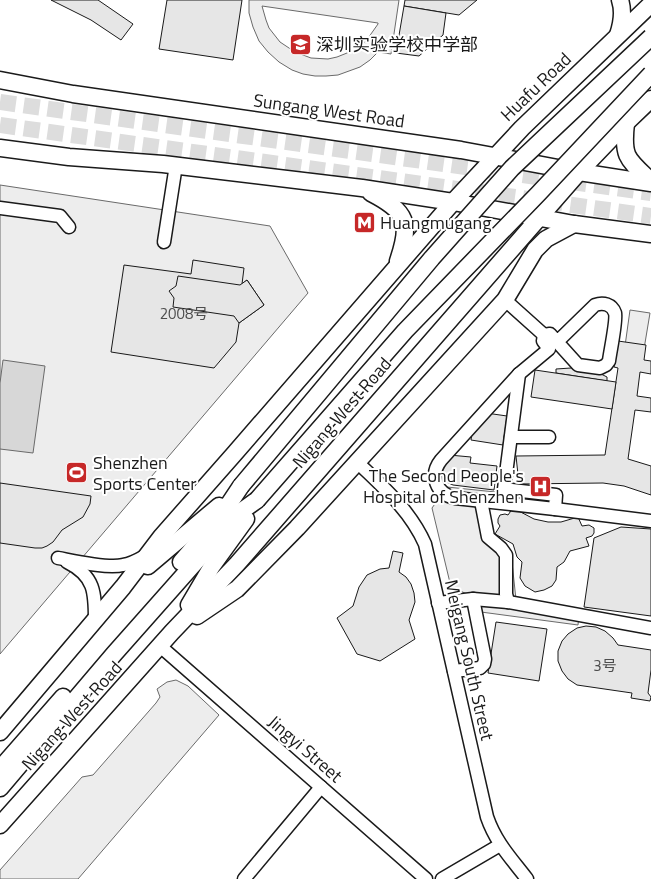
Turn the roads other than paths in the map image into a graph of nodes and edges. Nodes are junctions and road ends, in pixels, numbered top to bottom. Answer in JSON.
{"nodes":[{"id":1,"x":620,"y":0,"type":"edge"},
{"id":2,"x":651,"y":4,"type":"edge"},
{"id":3,"x":618,"y":35,"type":"junction"},
{"id":4,"x":651,"y":37,"type":"edge"},
{"id":5,"x":651,"y":74,"type":"edge"},
{"id":6,"x":0,"y":80,"type":"edge"},
{"id":7,"x":651,"y":100,"type":"edge"},
{"id":8,"x":626,"y":123,"type":"junction"},
{"id":9,"x":0,"y":148,"type":"edge"},
{"id":10,"x":495,"y":156,"type":"junction"},
{"id":11,"x":176,"y":165,"type":"junction"},
{"id":12,"x":579,"y":172,"type":"junction"},
{"id":13,"x":651,"y":182,"type":"edge"},
{"id":14,"x":362,"y":188,"type":"junction"},
{"id":15,"x":453,"y":202,"type":"junction"},
{"id":16,"x":0,"y":208,"type":"edge"},
{"id":17,"x":540,"y":218,"type":"junction"},
{"id":18,"x":574,"y":224,"type":"junction"},
{"id":19,"x":69,"y":227,"type":"dead end"},
{"id":20,"x":651,"y":234,"type":"edge"},
{"id":21,"x":164,"y":242,"type":"dead end"},
{"id":22,"x":396,"y":268,"type":"junction"},
{"id":23,"x":505,"y":300,"type":"junction"},
{"id":24,"x":544,"y":335,"type":"junction"},
{"id":25,"x":557,"y":342,"type":"junction"},
{"id":26,"x":519,"y":374,"type":"junction"},
{"id":27,"x":511,"y":437,"type":"junction"},
{"id":28,"x":549,"y":437,"type":"dead end"},
{"id":29,"x":357,"y":462,"type":"junction"},
{"id":30,"x":241,"y":486,"type":"junction"},
{"id":31,"x":257,"y":500,"type":"junction"},
{"id":32,"x":481,"y":501,"type":"junction"},
{"id":33,"x":555,"y":509,"type":"junction"},
{"id":34,"x":651,"y":521,"type":"edge"},
{"id":35,"x":148,"y":554,"type":"junction"},
{"id":36,"x":123,"y":587,"type":"junction"},
{"id":37,"x":473,"y":599,"type":"junction"},
{"id":38,"x":508,"y":602,"type":"junction"},
{"id":39,"x":438,"y":603,"type":"junction"},
{"id":40,"x":95,"y":620,"type":"junction"},
{"id":41,"x":651,"y":628,"type":"edge"},
{"id":42,"x":172,"y":632,"type":"junction"},
{"id":43,"x":160,"y":646,"type":"junction"},
{"id":44,"x":454,"y":672,"type":"junction"},
{"id":45,"x":0,"y":732,"type":"edge"},
{"id":46,"x":0,"y":769,"type":"edge"},
{"id":47,"x":321,"y":787,"type":"junction"},
{"id":48,"x":0,"y":788,"type":"edge"},
{"id":49,"x":0,"y":825,"type":"edge"},
{"id":50,"x":500,"y":845,"type":"junction"},
{"id":51,"x":244,"y":879,"type":"edge"},
{"id":52,"x":426,"y":879,"type":"edge"},
{"id":53,"x":442,"y":879,"type":"edge"},
{"id":54,"x":527,"y":879,"type":"edge"}],
"edges":[{"from":1,"to":3,"type":"main road"},
{"from":2,"to":3,"type":"main road","name":"Huafu Road"},
{"from":3,"to":10,"type":"main road","name":"Huafu Road"},
{"from":4,"to":30,"type":"main road","name":"Nigang West Road","bridge":true},
{"from":5,"to":31,"type":"main road","name":"Nigang West Road","bridge":true},
{"from":6,"to":10,"type":"main road","name":"Sungang West Road"},
{"from":7,"to":8,"type":"main road"},
{"from":8,"to":12,"type":"main road"},
{"from":8,"to":13,"type":"main road"},
{"from":9,"to":11,"type":"main road"},
{"from":10,"to":12,"type":"main road","name":"Sungang West Road"},
{"from":10,"to":15,"type":"main road","name":"Huafu Road"},
{"from":11,"to":14,"type":"main road"},
{"from":11,"to":21,"type":"street"},
{"from":12,"to":13,"type":"main road","name":"Sungang West Road"},
{"from":12,"to":17,"type":"main road"},
{"from":14,"to":15,"type":"main road"},
{"from":14,"to":22,"type":"main road"},
{"from":15,"to":17,"type":"main road"},
{"from":15,"to":22,"type":"main road","name":"Nigang West Road"},
{"from":16,"to":19,"type":"street"},
{"from":17,"to":18,"type":"main road"},
{"from":17,"to":42,"type":"main road","name":"Nigang West Road"},
{"from":18,"to":20,"type":"main road"},
{"from":18,"to":23,"type":"main road"},
{"from":22,"to":35,"type":"main road","name":"Nigang West Road"},
{"from":23,"to":24,"type":"street"},
{"from":23,"to":29,"type":"main road"},
{"from":24,"to":25,"type":"street"},
{"from":24,"to":26,"type":"street"},
{"from":25,"to":25,"type":"street"},
{"from":26,"to":27,"type":"street"},
{"from":26,"to":32,"type":"street"},
{"from":27,"to":28,"type":"street"},
{"from":27,"to":33,"type":"street"},
{"from":29,"to":39,"type":"street","name":"Meigang South Street"},
{"from":29,"to":42,"type":"main road"},
{"from":30,"to":36,"type":"main road","name":"Nigang West Road"},
{"from":30,"to":46,"type":"main road","name":"Nigang West Road"},
{"from":31,"to":42,"type":"main road","name":"Nigang West Road"},
{"from":31,"to":48,"type":"main road","name":"Nigang West Road"},
{"from":32,"to":33,"type":"street"},
{"from":32,"to":38,"type":"street"},
{"from":33,"to":34,"type":"street"},
{"from":35,"to":36,"type":"main road","name":"Nigang West Road"},
{"from":35,"to":40,"type":"street"},
{"from":36,"to":40,"type":"main road","name":"Nigang West Road"},
{"from":37,"to":38,"type":"street"},
{"from":37,"to":39,"type":"street"},
{"from":37,"to":44,"type":"street"},
{"from":38,"to":41,"type":"street"},
{"from":39,"to":44,"type":"street","name":"Meigang South Street"},
{"from":40,"to":45,"type":"main road","name":"Nigang West Road"},
{"from":42,"to":43,"type":"main road","name":"Nigang West Road"},
{"from":43,"to":47,"type":"street","name":"Jingyi Street"},
{"from":43,"to":49,"type":"main road","name":"Nigang West Road"},
{"from":44,"to":50,"type":"street","name":"Meigang South Street"},
{"from":47,"to":51,"type":"street"},
{"from":47,"to":52,"type":"street","name":"Jingyi Street"},
{"from":50,"to":53,"type":"street"},
{"from":50,"to":54,"type":"street","name":"Meigang South Street"}]}
